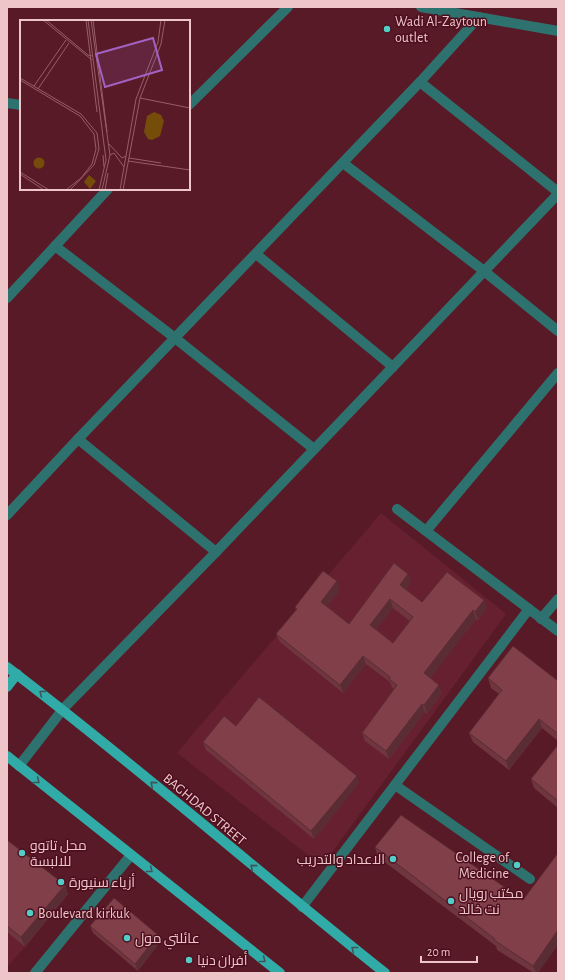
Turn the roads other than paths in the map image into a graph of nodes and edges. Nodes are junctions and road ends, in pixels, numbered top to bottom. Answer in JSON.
{"nodes":[{"id":1,"x":288,"y":7,"type":"edge"},
{"id":2,"x":421,"y":7,"type":"edge"},
{"id":3,"x":479,"y":17,"type":"junction"},
{"id":4,"x":558,"y":31,"type":"edge"},
{"id":5,"x":420,"y":82,"type":"junction"},
{"id":6,"x":7,"y":103,"type":"edge"},
{"id":7,"x":190,"y":104,"type":"edge"},
{"id":8,"x":20,"y":105,"type":"edge"},
{"id":9,"x":343,"y":163,"type":"junction"},
{"id":10,"x":107,"y":190,"type":"edge"},
{"id":11,"x":558,"y":193,"type":"edge"},
{"id":12,"x":55,"y":246,"type":"junction"},
{"id":13,"x":256,"y":254,"type":"junction"},
{"id":14,"x":484,"y":271,"type":"junction"},
{"id":15,"x":7,"y":298,"type":"edge"},
{"id":16,"x":558,"y":331,"type":"edge"},
{"id":17,"x":175,"y":338,"type":"junction"},
{"id":18,"x":393,"y":367,"type":"junction"},
{"id":19,"x":558,"y":373,"type":"edge"},
{"id":20,"x":78,"y":439,"type":"junction"},
{"id":21,"x":314,"y":449,"type":"junction"},
{"id":22,"x":397,"y":509,"type":"dead end"},
{"id":23,"x":7,"y":515,"type":"edge"},
{"id":24,"x":426,"y":531,"type":"junction"},
{"id":25,"x":216,"y":552,"type":"junction"},
{"id":26,"x":558,"y":599,"type":"edge"},
{"id":27,"x":529,"y":609,"type":"junction"},
{"id":28,"x":541,"y":619,"type":"junction"},
{"id":29,"x":558,"y":631,"type":"edge"},
{"id":30,"x":7,"y":667,"type":"edge"},
{"id":31,"x":17,"y":674,"type":"junction"},
{"id":32,"x":7,"y":687,"type":"edge"},
{"id":33,"x":63,"y":709,"type":"junction"},
{"id":34,"x":7,"y":756,"type":"edge"},
{"id":35,"x":19,"y":766,"type":"junction"},
{"id":36,"x":395,"y":785,"type":"junction"},
{"id":37,"x":131,"y":855,"type":"junction"},
{"id":38,"x":530,"y":879,"type":"dead end"},
{"id":39,"x":302,"y":907,"type":"junction"},
{"id":40,"x":35,"y":973,"type":"edge"},
{"id":41,"x":280,"y":973,"type":"edge"},
{"id":42,"x":385,"y":973,"type":"edge"}],
"edges":[{"from":1,"to":7,"type":"street"},
{"from":2,"to":3,"type":"street"},
{"from":3,"to":4,"type":"street"},
{"from":3,"to":5,"type":"street"},
{"from":5,"to":9,"type":"street"},
{"from":5,"to":11,"type":"street"},
{"from":6,"to":8,"type":"street"},
{"from":9,"to":13,"type":"street"},
{"from":9,"to":14,"type":"street"},
{"from":10,"to":12,"type":"street"},
{"from":11,"to":14,"type":"street"},
{"from":12,"to":15,"type":"street"},
{"from":12,"to":17,"type":"street"},
{"from":13,"to":17,"type":"street"},
{"from":13,"to":18,"type":"street"},
{"from":14,"to":16,"type":"street"},
{"from":14,"to":18,"type":"street"},
{"from":17,"to":20,"type":"street"},
{"from":17,"to":21,"type":"street"},
{"from":18,"to":21,"type":"street"},
{"from":19,"to":24,"type":"street"},
{"from":20,"to":23,"type":"street"},
{"from":20,"to":25,"type":"street"},
{"from":21,"to":25,"type":"street"},
{"from":22,"to":24,"type":"street"},
{"from":24,"to":27,"type":"street"},
{"from":25,"to":33,"type":"street"},
{"from":26,"to":28,"type":"street"},
{"from":27,"to":28,"type":"street"},
{"from":27,"to":36,"type":"street"},
{"from":28,"to":29,"type":"street"},
{"from":30,"to":31,"type":"main road","name":"BAGHDAD STREET"},
{"from":31,"to":32,"type":"main road"},
{"from":33,"to":31,"type":"main road","name":"BAGHDAD STREET","one_way":true},
{"from":33,"to":35,"type":"street"},
{"from":39,"to":33,"type":"main road","name":"BAGHDAD STREET","one_way":true},
{"from":34,"to":35,"type":"main road"},
{"from":35,"to":37,"type":"main road","one_way":true},
{"from":36,"to":38,"type":"street"},
{"from":36,"to":39,"type":"street"},
{"from":37,"to":40,"type":"street"},
{"from":37,"to":41,"type":"main road","one_way":true},
{"from":42,"to":39,"type":"main road","name":"BAGHDAD STREET","one_way":true}]}
